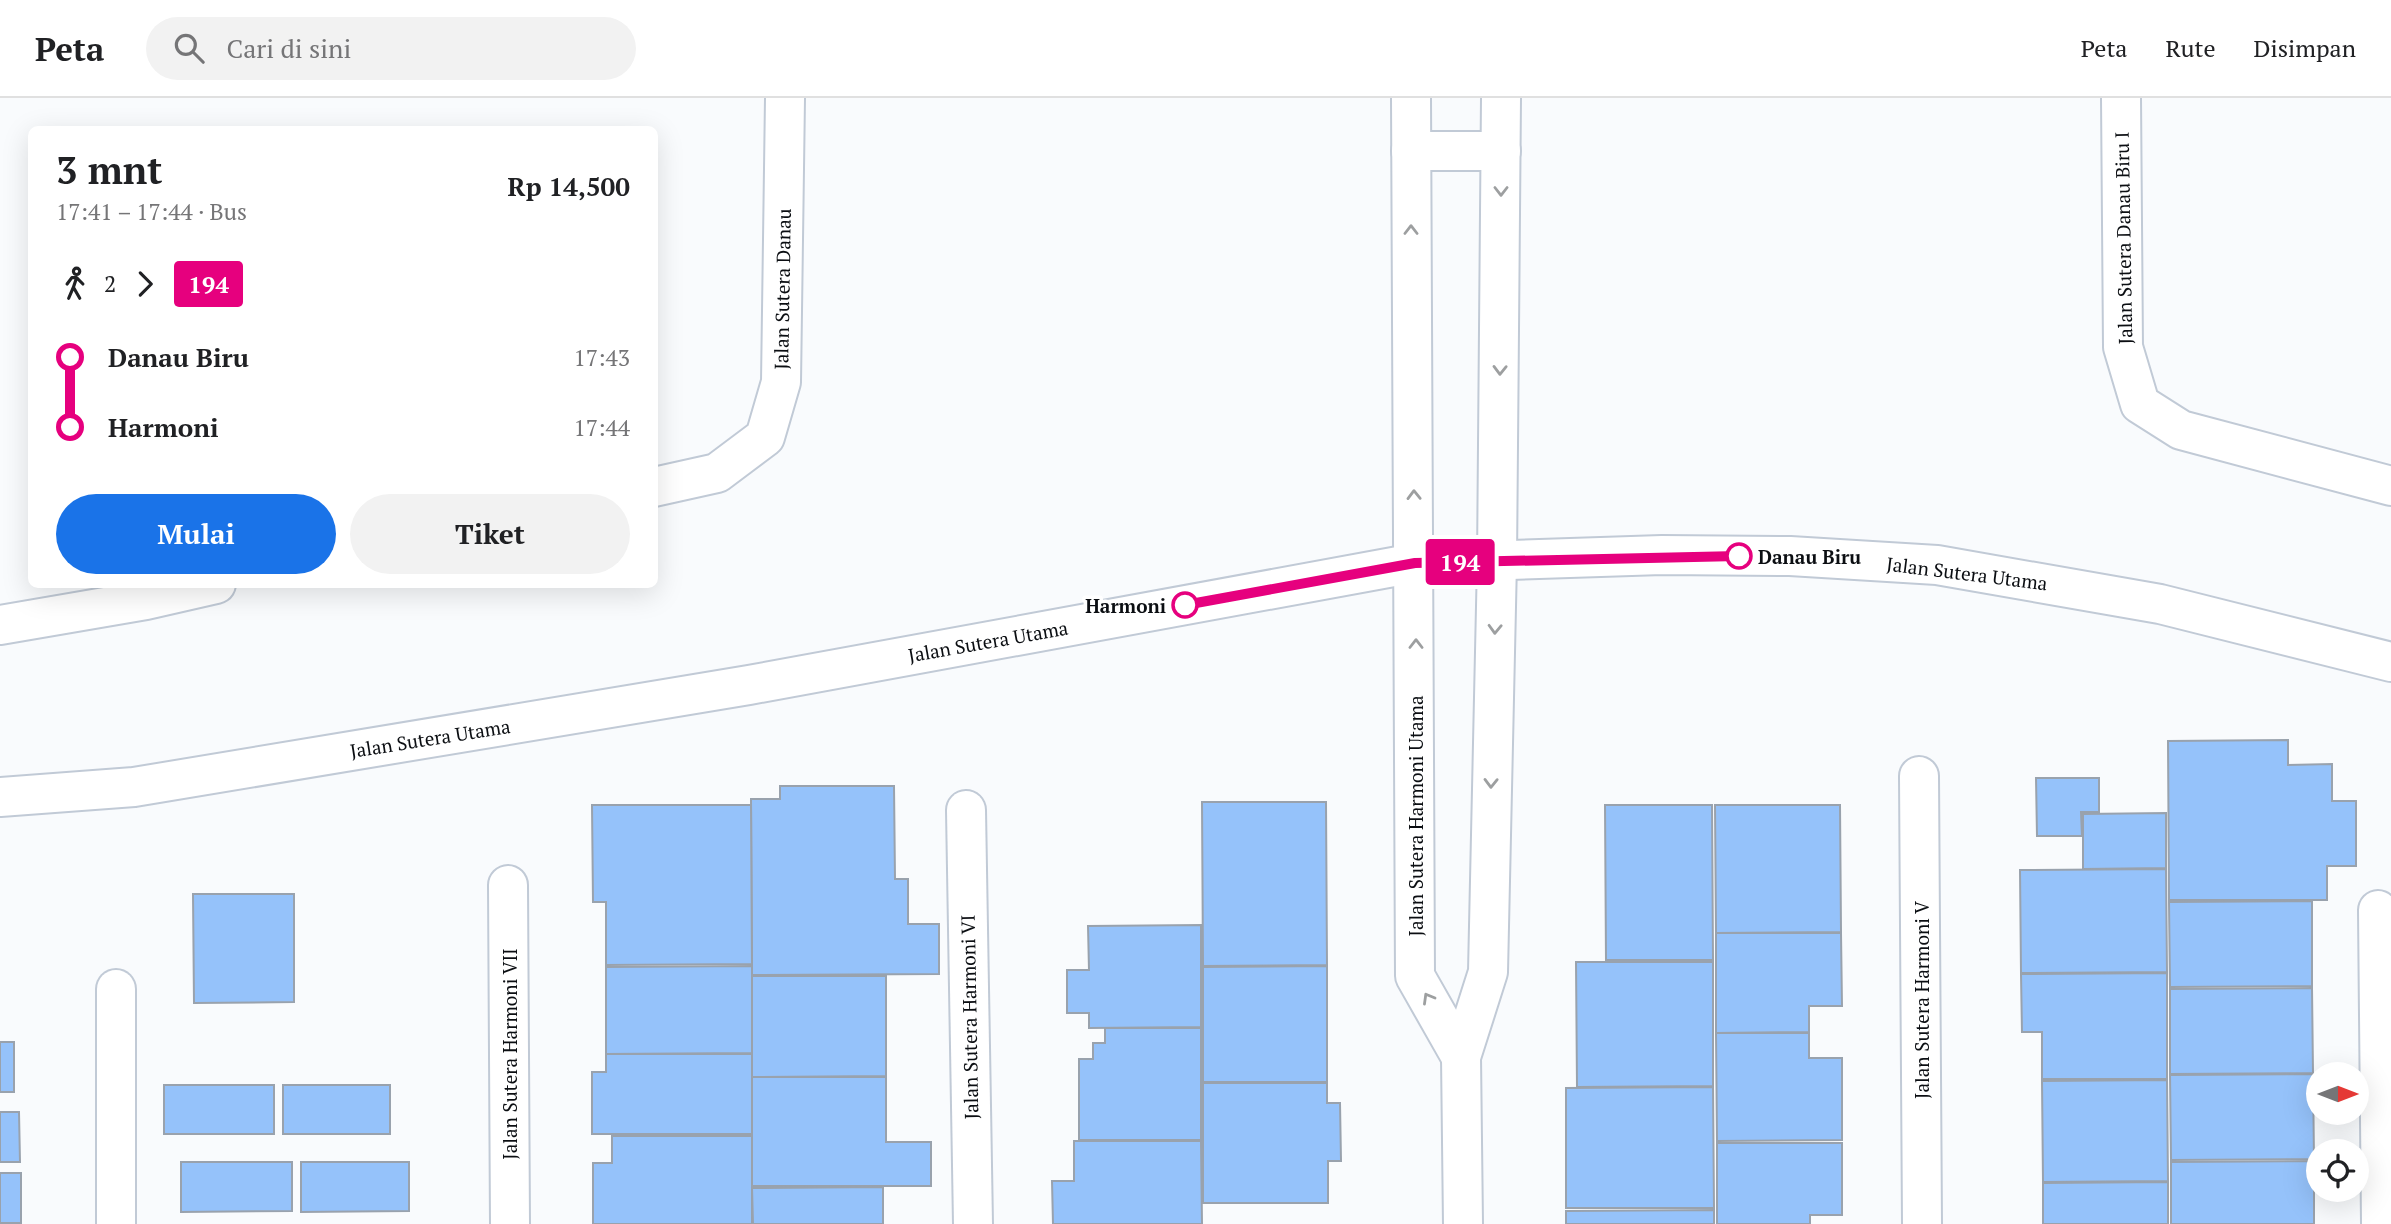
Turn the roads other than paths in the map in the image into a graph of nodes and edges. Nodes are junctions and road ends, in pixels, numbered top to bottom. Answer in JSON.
{"nodes":[{"id":1,"x":785,"y":98,"type":"edge"},
{"id":2,"x":1411,"y":98,"type":"edge"},
{"id":3,"x":1501,"y":98,"type":"edge"},
{"id":4,"x":2121,"y":98,"type":"edge"},
{"id":5,"x":1411,"y":151,"type":"junction"},
{"id":6,"x":1501,"y":151,"type":"junction"},
{"id":7,"x":658,"y":486,"type":"edge"},
{"id":8,"x":2391,"y":486,"type":"edge"},
{"id":9,"x":1497,"y":561,"type":"junction"},
{"id":10,"x":1415,"y":563,"type":"junction"},
{"id":11,"x":198,"y":588,"type":"edge"},
{"id":12,"x":0,"y":625,"type":"edge"},
{"id":13,"x":2391,"y":662,"type":"edge"},
{"id":14,"x":1919,"y":776,"type":"dead end"},
{"id":15,"x":0,"y":797,"type":"edge"},
{"id":16,"x":966,"y":810,"type":"dead end"},
{"id":17,"x":508,"y":885,"type":"dead end"},
{"id":18,"x":2378,"y":910,"type":"dead end"},
{"id":19,"x":116,"y":989,"type":"dead end"},
{"id":20,"x":1461,"y":1057,"type":"junction"},
{"id":21,"x":116,"y":1224,"type":"edge"},
{"id":22,"x":510,"y":1224,"type":"edge"},
{"id":23,"x":973,"y":1224,"type":"edge"},
{"id":24,"x":1463,"y":1224,"type":"edge"},
{"id":25,"x":1922,"y":1224,"type":"edge"},
{"id":26,"x":2381,"y":1224,"type":"edge"}],
"edges":[{"from":1,"to":7,"type":"street","name":"Jalan Sutera Danau"},
{"from":2,"to":5,"type":"street","name":"Jalan Sutera Harmoni Utama"},
{"from":3,"to":6,"type":"street","name":"Jalan Sutera Harmoni Utama"},
{"from":4,"to":8,"type":"street","name":"Jalan Sutera Danau Biru I"},
{"from":5,"to":6,"type":"street"},
{"from":10,"to":5,"type":"street","name":"Jalan Sutera Harmoni Utama","one_way":true},
{"from":6,"to":9,"type":"street","name":"Jalan Sutera Harmoni Utama","one_way":true},
{"from":9,"to":10,"type":"street","name":"Jalan Sutera Utama"},
{"from":9,"to":13,"type":"street","name":"Jalan Sutera Utama"},
{"from":9,"to":20,"type":"street","name":"Jalan Sutera Harmoni Utama","one_way":true},
{"from":10,"to":15,"type":"street","name":"Jalan Sutera Utama"},
{"from":20,"to":10,"type":"street","name":"Jalan Sutera Harmoni Utama","one_way":true},
{"from":11,"to":12,"type":"street"},
{"from":14,"to":25,"type":"street","name":"Jalan Sutera Harmoni V"},
{"from":16,"to":23,"type":"street","name":"Jalan Sutera Harmoni VI"},
{"from":17,"to":22,"type":"street","name":"Jalan Sutera Harmoni VII"},
{"from":18,"to":26,"type":"street"},
{"from":19,"to":21,"type":"street"},
{"from":20,"to":24,"type":"street","name":"Jalan Sutera Harmoni Utama"}]}
